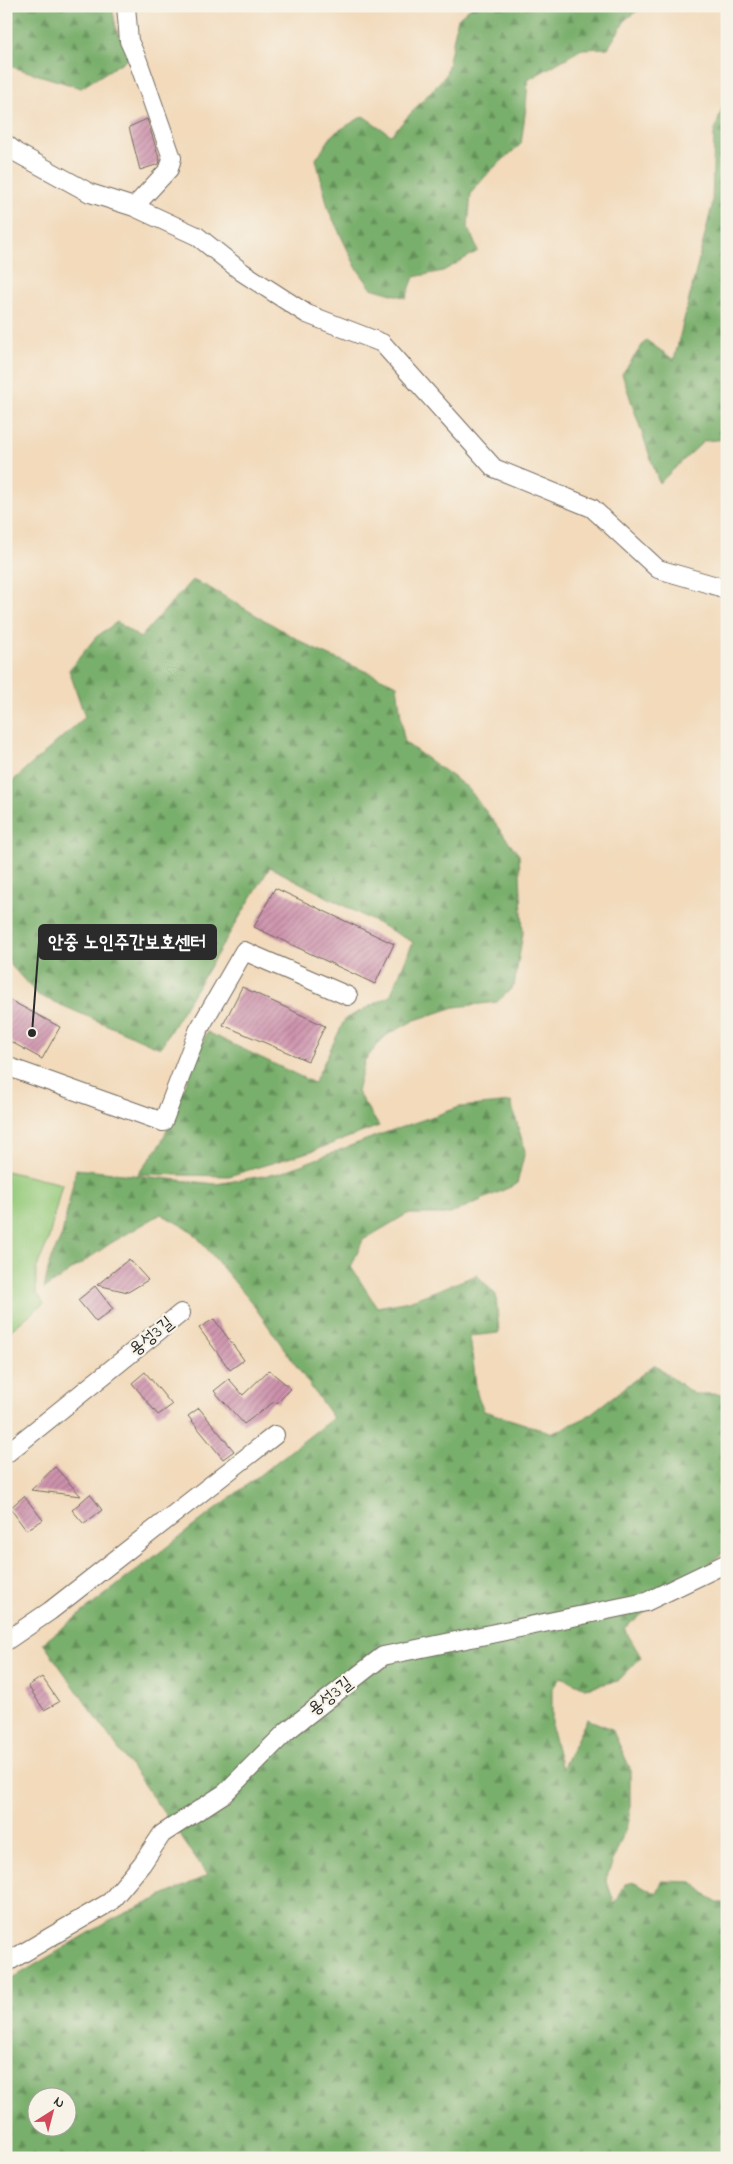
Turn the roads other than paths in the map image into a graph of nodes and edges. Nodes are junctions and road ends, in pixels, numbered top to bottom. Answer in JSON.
{"nodes":[{"id":1,"x":126,"y":6,"type":"edge"},
{"id":2,"x":6,"y":144,"type":"edge"},
{"id":3,"x":134,"y":207,"type":"junction"},
{"id":4,"x":727,"y":591,"type":"edge"},
{"id":5,"x":348,"y":996,"type":"dead end"},
{"id":6,"x":6,"y":1066,"type":"edge"},
{"id":7,"x":181,"y":1313,"type":"dead end"},
{"id":8,"x":275,"y":1435,"type":"dead end"},
{"id":9,"x":6,"y":1454,"type":"edge"},
{"id":10,"x":727,"y":1563,"type":"edge"},
{"id":11,"x":6,"y":1641,"type":"edge"},
{"id":12,"x":6,"y":1963,"type":"edge"}],
"edges":[{"from":1,"to":3,"type":"street"},
{"from":2,"to":3,"type":"street"},
{"from":3,"to":4,"type":"street"},
{"from":5,"to":6,"type":"street"},
{"from":7,"to":9,"type":"street","name":"용성3길"},
{"from":8,"to":11,"type":"street"},
{"from":10,"to":12,"type":"street","name":"용성3길"}]}
